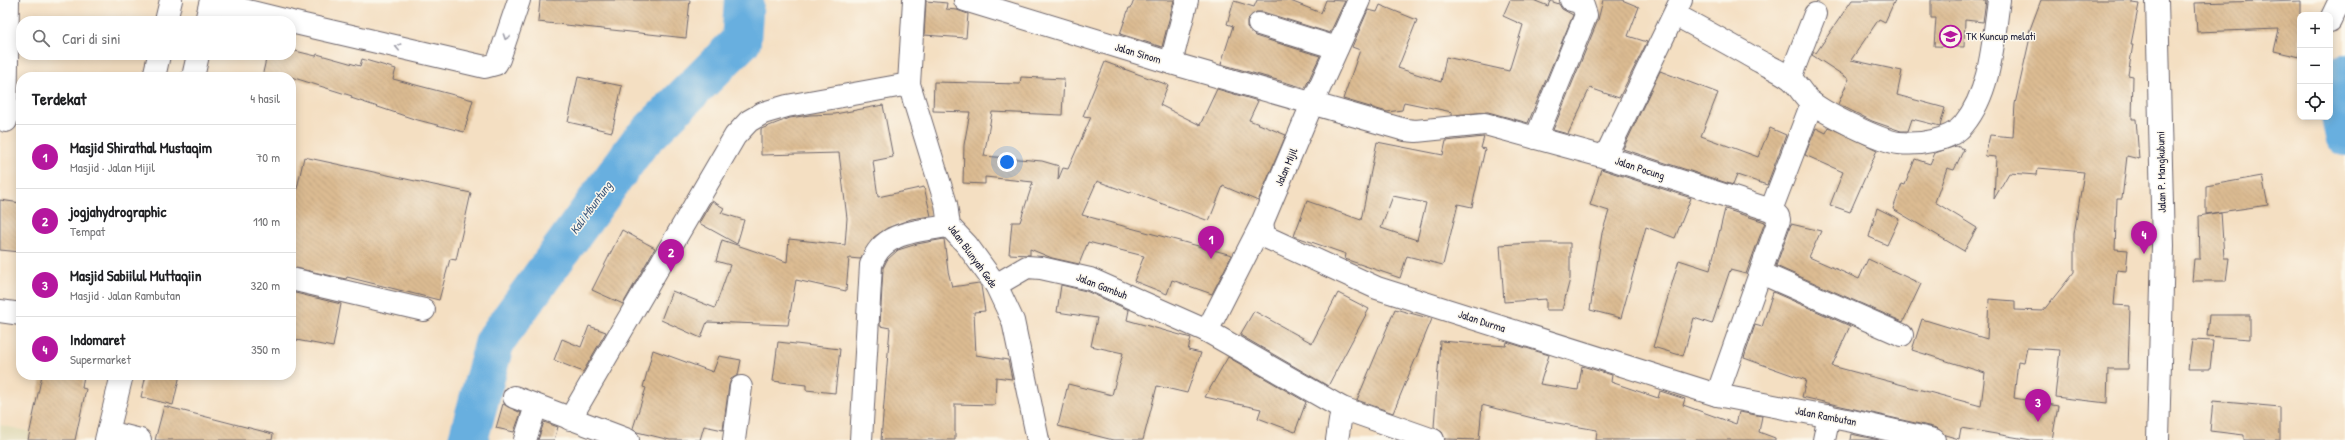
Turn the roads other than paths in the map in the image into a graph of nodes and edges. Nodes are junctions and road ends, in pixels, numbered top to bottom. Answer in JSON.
{"nodes":[{"id":1,"x":8,"y":0,"type":"edge"},
{"id":2,"x":171,"y":0,"type":"edge"},
{"id":3,"x":519,"y":0,"type":"edge"},
{"id":4,"x":914,"y":0,"type":"edge"},
{"id":5,"x":965,"y":0,"type":"edge"},
{"id":6,"x":1187,"y":0,"type":"edge"},
{"id":7,"x":1359,"y":0,"type":"edge"},
{"id":8,"x":1571,"y":0,"type":"edge"},
{"id":9,"x":1998,"y":0,"type":"edge"},
{"id":10,"x":2157,"y":0,"type":"edge"},
{"id":11,"x":2340,"y":0,"type":"edge"},
{"id":12,"x":209,"y":8,"type":"edge"},
{"id":13,"x":1683,"y":10,"type":"edge"},
{"id":14,"x":1814,"y":14,"type":"dead end"},
{"id":15,"x":2333,"y":15,"type":"edge"},
{"id":16,"x":167,"y":16,"type":"edge"},
{"id":17,"x":258,"y":16,"type":"edge"},
{"id":18,"x":296,"y":23,"type":"edge"},
{"id":19,"x":1259,"y":24,"type":"dead end"},
{"id":20,"x":1337,"y":48,"type":"junction"},
{"id":21,"x":157,"y":60,"type":"edge"},
{"id":22,"x":197,"y":60,"type":"edge"},
{"id":23,"x":1171,"y":63,"type":"junction"},
{"id":24,"x":155,"y":72,"type":"edge"},
{"id":25,"x":194,"y":72,"type":"edge"},
{"id":26,"x":1790,"y":78,"type":"junction"},
{"id":27,"x":909,"y":84,"type":"junction"},
{"id":28,"x":1812,"y":103,"type":"junction"},
{"id":29,"x":1312,"y":104,"type":"junction"},
{"id":30,"x":9,"y":121,"type":"edge"},
{"id":31,"x":1536,"y":138,"type":"junction"},
{"id":32,"x":1605,"y":157,"type":"junction"},
{"id":33,"x":1771,"y":210,"type":"junction"},
{"id":34,"x":1262,"y":223,"type":"junction"},
{"id":35,"x":948,"y":226,"type":"junction"},
{"id":36,"x":1761,"y":273,"type":"junction"},
{"id":37,"x":296,"y":280,"type":"edge"},
{"id":38,"x":996,"y":285,"type":"junction"},
{"id":39,"x":424,"y":310,"type":"dead end"},
{"id":40,"x":0,"y":311,"type":"edge"},
{"id":41,"x":16,"y":313,"type":"edge"},
{"id":42,"x":1207,"y":331,"type":"junction"},
{"id":43,"x":1902,"y":335,"type":"dead end"},
{"id":44,"x":121,"y":380,"type":"edge"},
{"id":45,"x":741,"y":387,"type":"dead end"},
{"id":46,"x":1717,"y":395,"type":"junction"},
{"id":47,"x":514,"y":398,"type":"dead end"},
{"id":48,"x":536,"y":406,"type":"junction"},
{"id":49,"x":1342,"y":408,"type":"junction"},
{"id":50,"x":1829,"y":416,"type":"junction"},
{"id":51,"x":570,"y":419,"type":"junction"},
{"id":52,"x":107,"y":436,"type":"edge"},
{"id":53,"x":140,"y":440,"type":"edge"},
{"id":54,"x":525,"y":440,"type":"edge"},
{"id":55,"x":628,"y":440,"type":"edge"},
{"id":56,"x":734,"y":440,"type":"edge"},
{"id":57,"x":861,"y":440,"type":"edge"},
{"id":58,"x":1038,"y":440,"type":"edge"},
{"id":59,"x":1337,"y":440,"type":"edge"},
{"id":60,"x":1433,"y":440,"type":"edge"},
{"id":61,"x":1824,"y":440,"type":"edge"},
{"id":62,"x":1934,"y":440,"type":"edge"},
{"id":63,"x":2158,"y":440,"type":"edge"}],
"edges":[{"from":1,"to":30,"type":"street"},
{"from":2,"to":16,"type":"street"},
{"from":3,"to":18,"type":"street","one_way":true},
{"from":4,"to":27,"type":"street","name":"Jalan Blunyah Gede"},
{"from":5,"to":23,"type":"street","name":"Jalan Sinom"},
{"from":6,"to":23,"type":"street"},
{"from":7,"to":20,"type":"street","name":"Jalan Mijil"},
{"from":8,"to":31,"type":"street"},
{"from":9,"to":28,"type":"street"},
{"from":10,"to":63,"type":"street","name":"Jalan P. Mangkubumi"},
{"from":11,"to":15,"type":"street"},
{"from":12,"to":17,"type":"street"},
{"from":13,"to":26,"type":"street"},
{"from":13,"to":32,"type":"street"},
{"from":14,"to":26,"type":"street"},
{"from":19,"to":20,"type":"street"},
{"from":20,"to":29,"type":"street","name":"Jalan Mijil"},
{"from":21,"to":24,"type":"street"},
{"from":22,"to":25,"type":"street"},
{"from":23,"to":29,"type":"street","name":"Jalan Sinom"},
{"from":26,"to":28,"type":"street"},
{"from":27,"to":35,"type":"street","name":"Jalan Blunyah Gede"},
{"from":27,"to":51,"type":"street"},
{"from":28,"to":33,"type":"street"},
{"from":29,"to":31,"type":"street","name":"Jalan Pocung"},
{"from":29,"to":34,"type":"street","name":"Jalan Mijil"},
{"from":31,"to":32,"type":"street","name":"Jalan Pocung"},
{"from":32,"to":33,"type":"street","name":"Jalan Pocung"},
{"from":33,"to":36,"type":"street"},
{"from":34,"to":42,"type":"street","name":"Jalan Mijil"},
{"from":34,"to":46,"type":"street","name":"Jalan Durma"},
{"from":35,"to":38,"type":"street","name":"Jalan Blunyah Gede"},
{"from":35,"to":57,"type":"street"},
{"from":36,"to":43,"type":"street"},
{"from":36,"to":46,"type":"street"},
{"from":37,"to":39,"type":"street"},
{"from":38,"to":42,"type":"street","name":"Jalan Gambuh"},
{"from":38,"to":58,"type":"street","name":"Jalan Blunyah Gede"},
{"from":40,"to":41,"type":"street"},
{"from":42,"to":49,"type":"street","name":"Jalan Gambuh"},
{"from":44,"to":52,"type":"street"},
{"from":45,"to":56,"type":"street"},
{"from":46,"to":50,"type":"street","name":"Jalan Rambutan"},
{"from":47,"to":48,"type":"street"},
{"from":48,"to":51,"type":"street"},
{"from":48,"to":54,"type":"street"},
{"from":49,"to":59,"type":"street"},
{"from":49,"to":60,"type":"street","name":"Jalan Gambuh"},
{"from":50,"to":61,"type":"street"},
{"from":50,"to":62,"type":"street","name":"Jalan Rambutan"},
{"from":51,"to":55,"type":"street"},
{"from":52,"to":53,"type":"street"}]}
